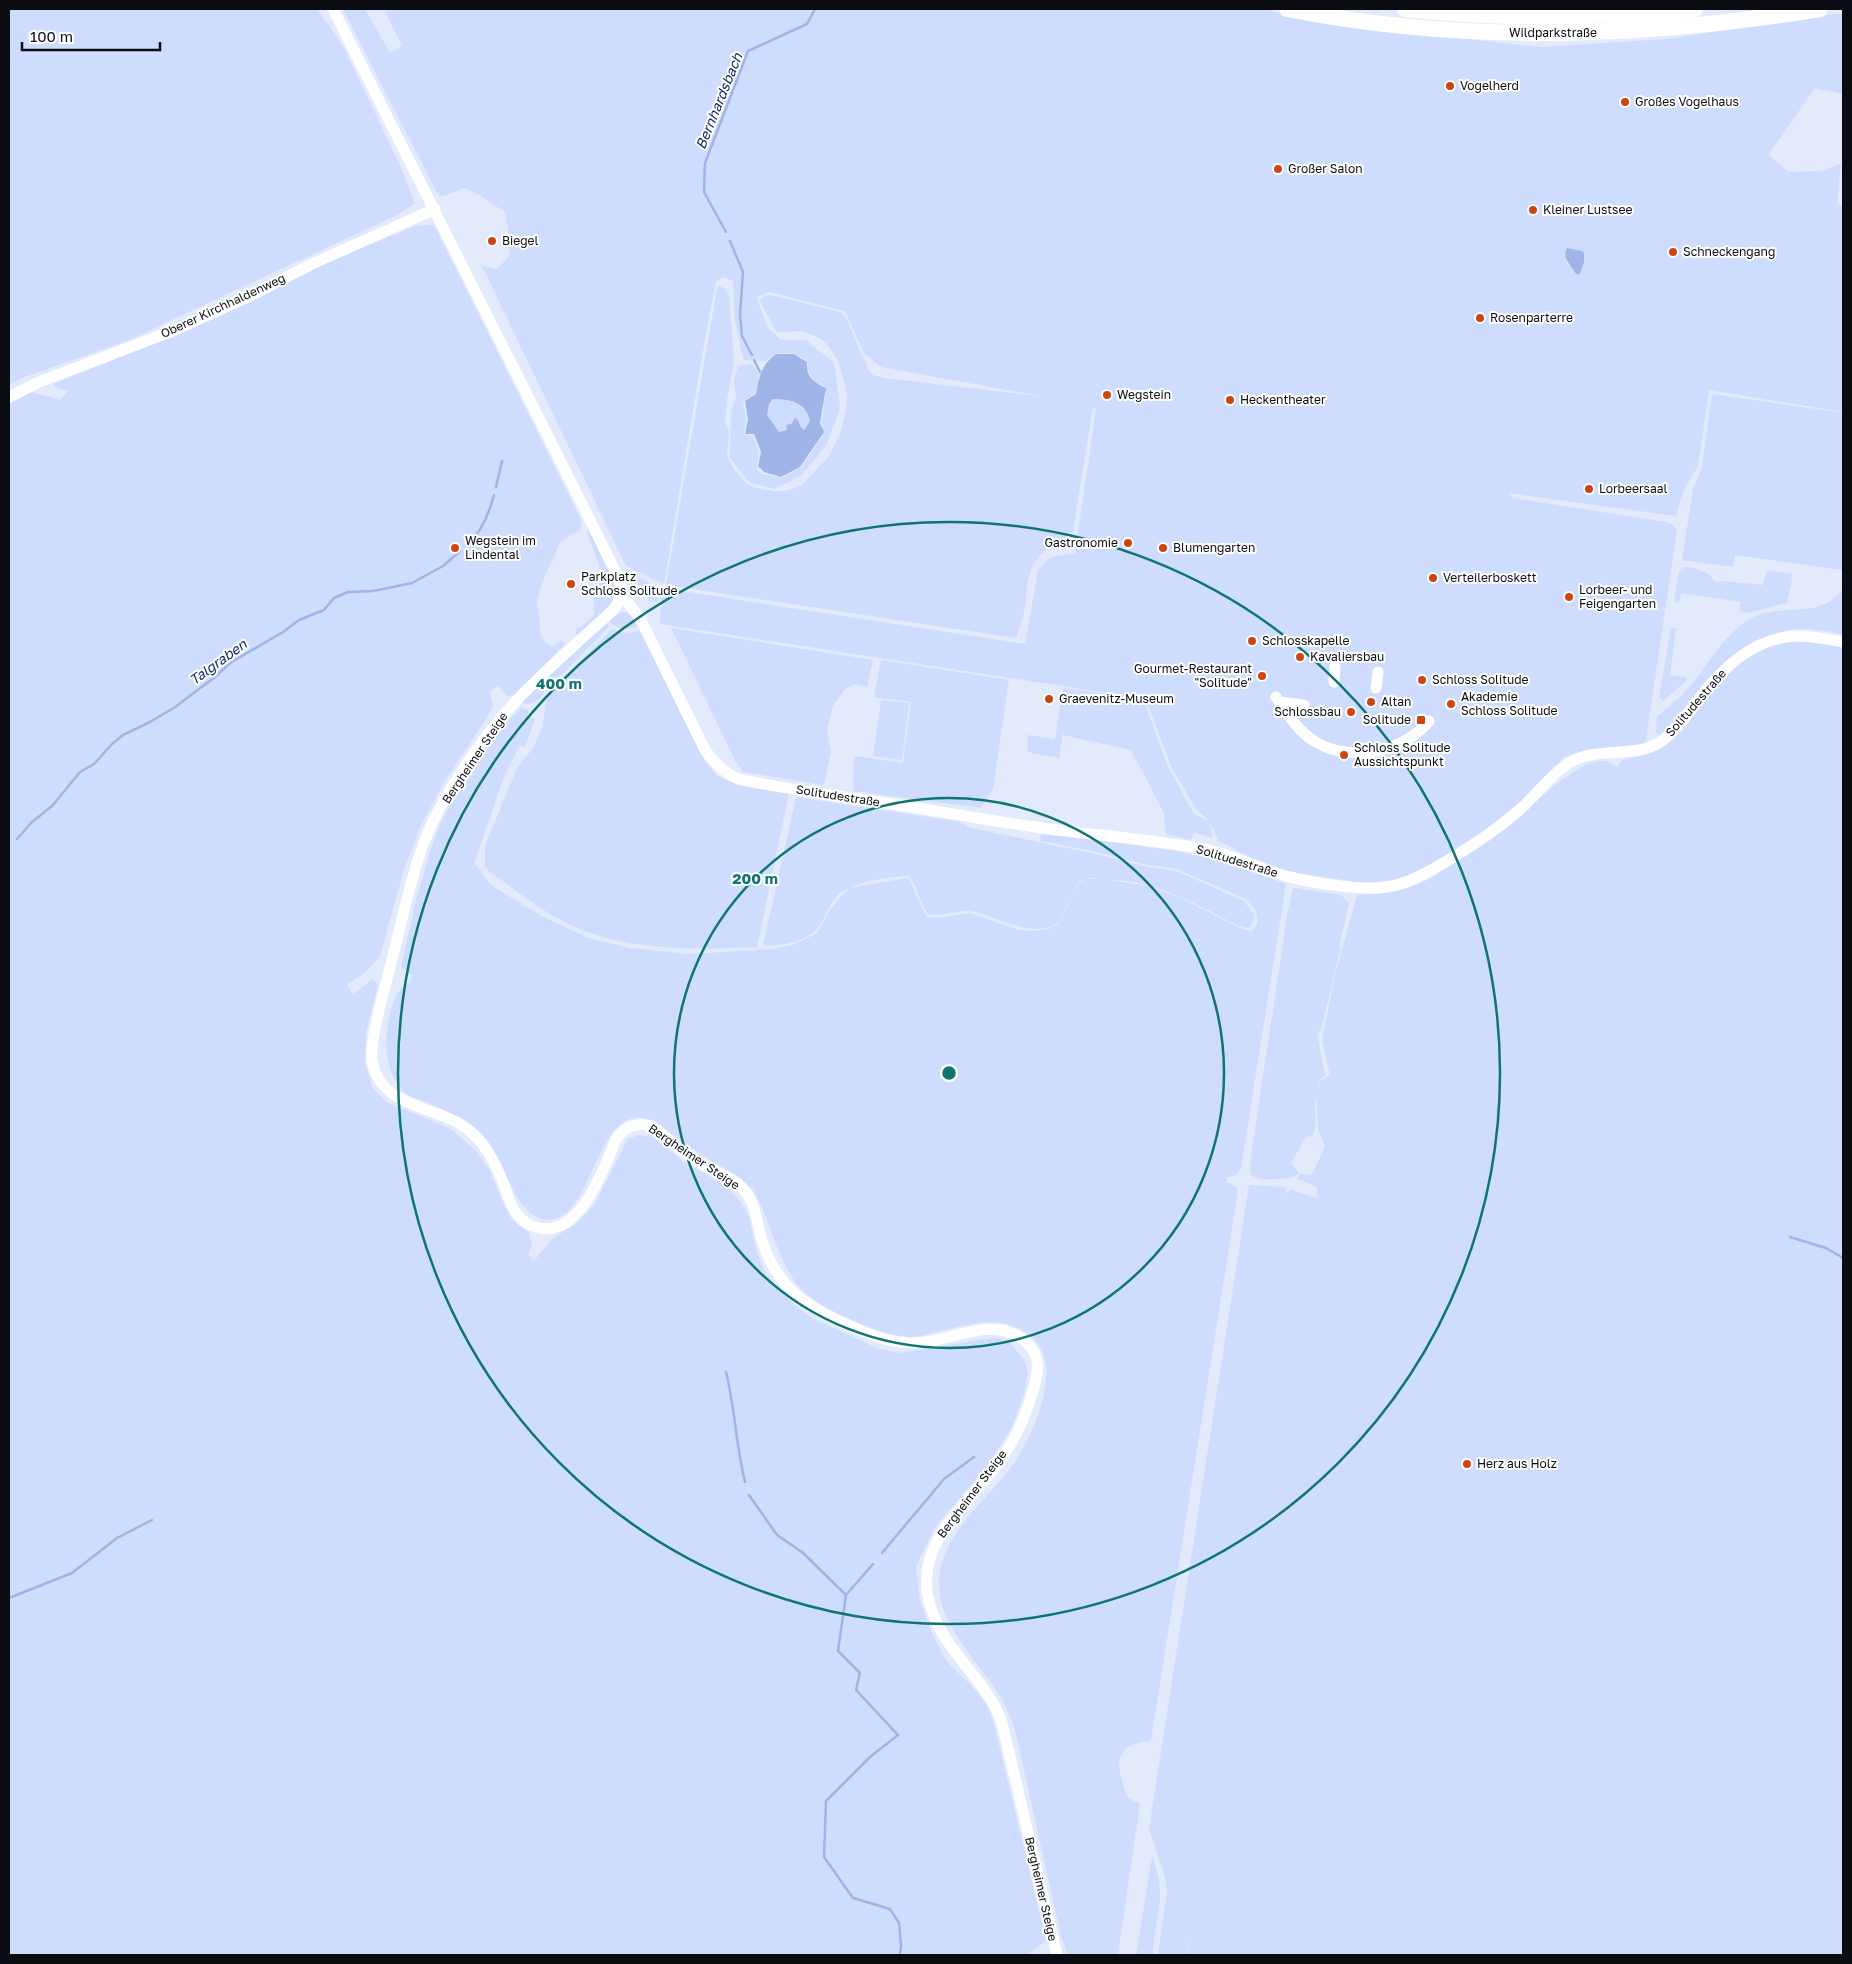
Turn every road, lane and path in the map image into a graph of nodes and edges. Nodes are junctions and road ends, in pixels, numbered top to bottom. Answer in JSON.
{"nodes":[{"id":1,"x":333,"y":9,"type":"edge"},
{"id":2,"x":1287,"y":9,"type":"edge"},
{"id":3,"x":1406,"y":9,"type":"edge"},
{"id":4,"x":1695,"y":9,"type":"edge"},
{"id":5,"x":1820,"y":9,"type":"edge"},
{"id":6,"x":435,"y":209,"type":"junction"},
{"id":7,"x":9,"y":397,"type":"edge"},
{"id":8,"x":621,"y":598,"type":"junction"},
{"id":9,"x":1843,"y":642,"type":"edge"},
{"id":10,"x":1335,"y":667,"type":"dead end"},
{"id":11,"x":1378,"y":672,"type":"dead end"},
{"id":12,"x":1334,"y":682,"type":"dead end"},
{"id":13,"x":1376,"y":688,"type":"dead end"},
{"id":14,"x":1304,"y":705,"type":"dead end"},
{"id":15,"x":1429,"y":721,"type":"dead end"},
{"id":16,"x":1057,"y":1955,"type":"edge"}],
"edges":[{"from":1,"to":6,"type":"street"},
{"from":2,"to":5,"type":"highway","name":"Wildparkstraße"},
{"from":3,"to":4,"type":"highway","name":"Wildparkstraße"},
{"from":6,"to":7,"type":"street","name":"Oberer Kirchhaldenweg"},
{"from":6,"to":8,"type":"street"},
{"from":8,"to":9,"type":"street","name":"Solitudestraße"},
{"from":8,"to":16,"type":"street","name":"Bergheimer Steige"},
{"from":10,"to":12,"type":"street"},
{"from":11,"to":13,"type":"street"},
{"from":14,"to":15,"type":"street"}]}
